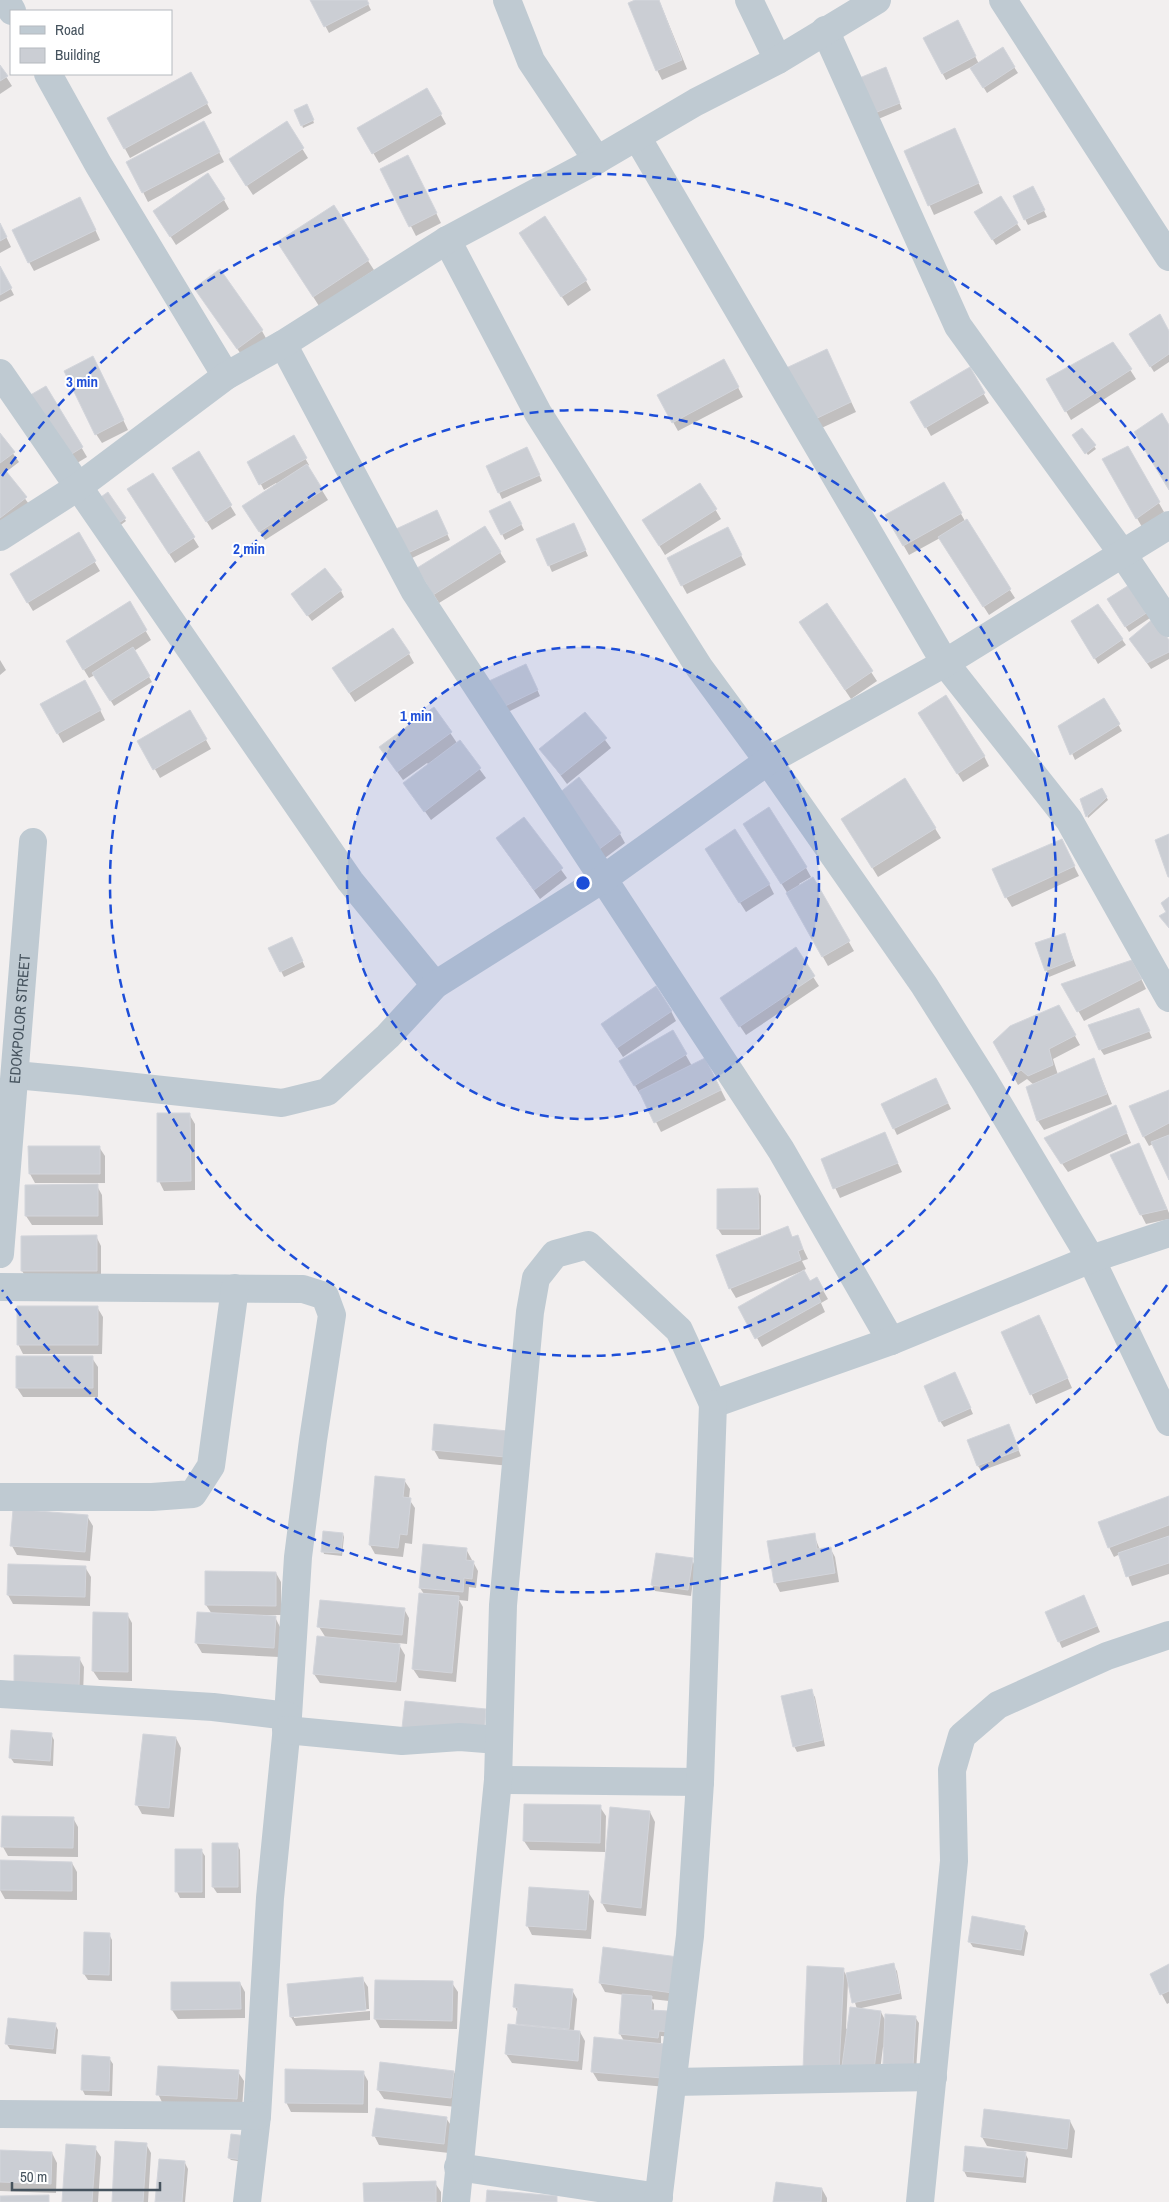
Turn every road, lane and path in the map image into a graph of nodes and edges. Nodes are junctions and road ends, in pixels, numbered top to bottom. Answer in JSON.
{"nodes":[{"id":1,"x":507,"y":0,"type":"edge"},
{"id":2,"x":749,"y":0,"type":"edge"},
{"id":3,"x":877,"y":0,"type":"edge"},
{"id":4,"x":1003,"y":0,"type":"edge"},
{"id":5,"x":825,"y":30,"type":"junction"},
{"id":6,"x":778,"y":60,"type":"junction"},
{"id":7,"x":49,"y":75,"type":"edge"},
{"id":8,"x":637,"y":137,"type":"junction"},
{"id":9,"x":597,"y":160,"type":"junction"},
{"id":10,"x":447,"y":240,"type":"junction"},
{"id":11,"x":1169,"y":257,"type":"edge"},
{"id":12,"x":283,"y":344,"type":"junction"},
{"id":13,"x":0,"y":373,"type":"edge"},
{"id":14,"x":226,"y":376,"type":"junction"},
{"id":15,"x":78,"y":487,"type":"junction"},
{"id":16,"x":1169,"y":525,"type":"edge"},
{"id":17,"x":0,"y":537,"type":"edge"},
{"id":18,"x":1122,"y":553,"type":"junction"},
{"id":19,"x":1169,"y":624,"type":"edge"},
{"id":20,"x":945,"y":663,"type":"junction"},
{"id":21,"x":768,"y":761,"type":"junction"},
{"id":22,"x":34,"y":842,"type":"dead end"},
{"id":23,"x":603,"y":879,"type":"junction"},
{"id":24,"x":436,"y":985,"type":"junction"},
{"id":25,"x":1169,"y":998,"type":"edge"},
{"id":26,"x":15,"y":1076,"type":"junction"},
{"id":27,"x":1169,"y":1233,"type":"edge"},
{"id":28,"x":0,"y":1254,"type":"edge"},
{"id":29,"x":1091,"y":1258,"type":"junction"},
{"id":30,"x":0,"y":1287,"type":"edge"},
{"id":31,"x":235,"y":1288,"type":"junction"},
{"id":32,"x":891,"y":1341,"type":"junction"},
{"id":33,"x":713,"y":1404,"type":"junction"},
{"id":34,"x":1169,"y":1422,"type":"edge"},
{"id":35,"x":0,"y":1497,"type":"edge"},
{"id":36,"x":1169,"y":1635,"type":"edge"},
{"id":37,"x":0,"y":1694,"type":"edge"},
{"id":38,"x":287,"y":1723,"type":"junction"},
{"id":39,"x":498,"y":1740,"type":"junction"},
{"id":40,"x":498,"y":1780,"type":"junction"},
{"id":41,"x":700,"y":1782,"type":"junction"},
{"id":42,"x":933,"y":2077,"type":"junction"},
{"id":43,"x":672,"y":2082,"type":"junction"},
{"id":44,"x":0,"y":2114,"type":"edge"},
{"id":45,"x":257,"y":2116,"type":"junction"},
{"id":46,"x":458,"y":2167,"type":"junction"},
{"id":47,"x":658,"y":2200,"type":"edge"},
{"id":48,"x":247,"y":2202,"type":"edge"},
{"id":49,"x":456,"y":2202,"type":"edge"},
{"id":50,"x":920,"y":2202,"type":"edge"}],
"edges":[{"from":1,"to":9,"type":"street"},
{"from":2,"to":6,"type":"street"},
{"from":3,"to":5,"type":"street"},
{"from":4,"to":11,"type":"street"},
{"from":5,"to":6,"type":"street"},
{"from":5,"to":18,"type":"street"},
{"from":6,"to":8,"type":"street"},
{"from":7,"to":14,"type":"street"},
{"from":8,"to":9,"type":"street"},
{"from":8,"to":20,"type":"street"},
{"from":9,"to":10,"type":"street"},
{"from":10,"to":12,"type":"street"},
{"from":10,"to":21,"type":"street"},
{"from":12,"to":14,"type":"street"},
{"from":12,"to":23,"type":"street"},
{"from":13,"to":15,"type":"street"},
{"from":14,"to":15,"type":"street"},
{"from":15,"to":17,"type":"street"},
{"from":15,"to":24,"type":"street"},
{"from":16,"to":18,"type":"street"},
{"from":18,"to":19,"type":"street"},
{"from":18,"to":20,"type":"street"},
{"from":20,"to":21,"type":"street"},
{"from":20,"to":25,"type":"street"},
{"from":21,"to":23,"type":"street"},
{"from":21,"to":29,"type":"street"},
{"from":22,"to":26,"type":"street","name":"EDOKPOLOR STREET"},
{"from":23,"to":24,"type":"street"},
{"from":23,"to":32,"type":"street"},
{"from":24,"to":26,"type":"street"},
{"from":26,"to":28,"type":"street","name":"EDOKPOLOR STREET"},
{"from":27,"to":29,"type":"street"},
{"from":29,"to":32,"type":"street"},
{"from":29,"to":34,"type":"street"},
{"from":30,"to":31,"type":"street"},
{"from":31,"to":35,"type":"street"},
{"from":31,"to":38,"type":"street"},
{"from":32,"to":33,"type":"street"},
{"from":33,"to":39,"type":"street"},
{"from":33,"to":41,"type":"street"},
{"from":36,"to":42,"type":"street"},
{"from":37,"to":38,"type":"street"},
{"from":38,"to":39,"type":"street"},
{"from":38,"to":45,"type":"street"},
{"from":39,"to":40,"type":"street"},
{"from":40,"to":41,"type":"street"},
{"from":40,"to":46,"type":"street"},
{"from":41,"to":43,"type":"street"},
{"from":42,"to":43,"type":"street"},
{"from":42,"to":50,"type":"street"},
{"from":43,"to":47,"type":"street"},
{"from":44,"to":45,"type":"street"},
{"from":45,"to":48,"type":"street"},
{"from":46,"to":47,"type":"street"},
{"from":46,"to":49,"type":"street"}]}
